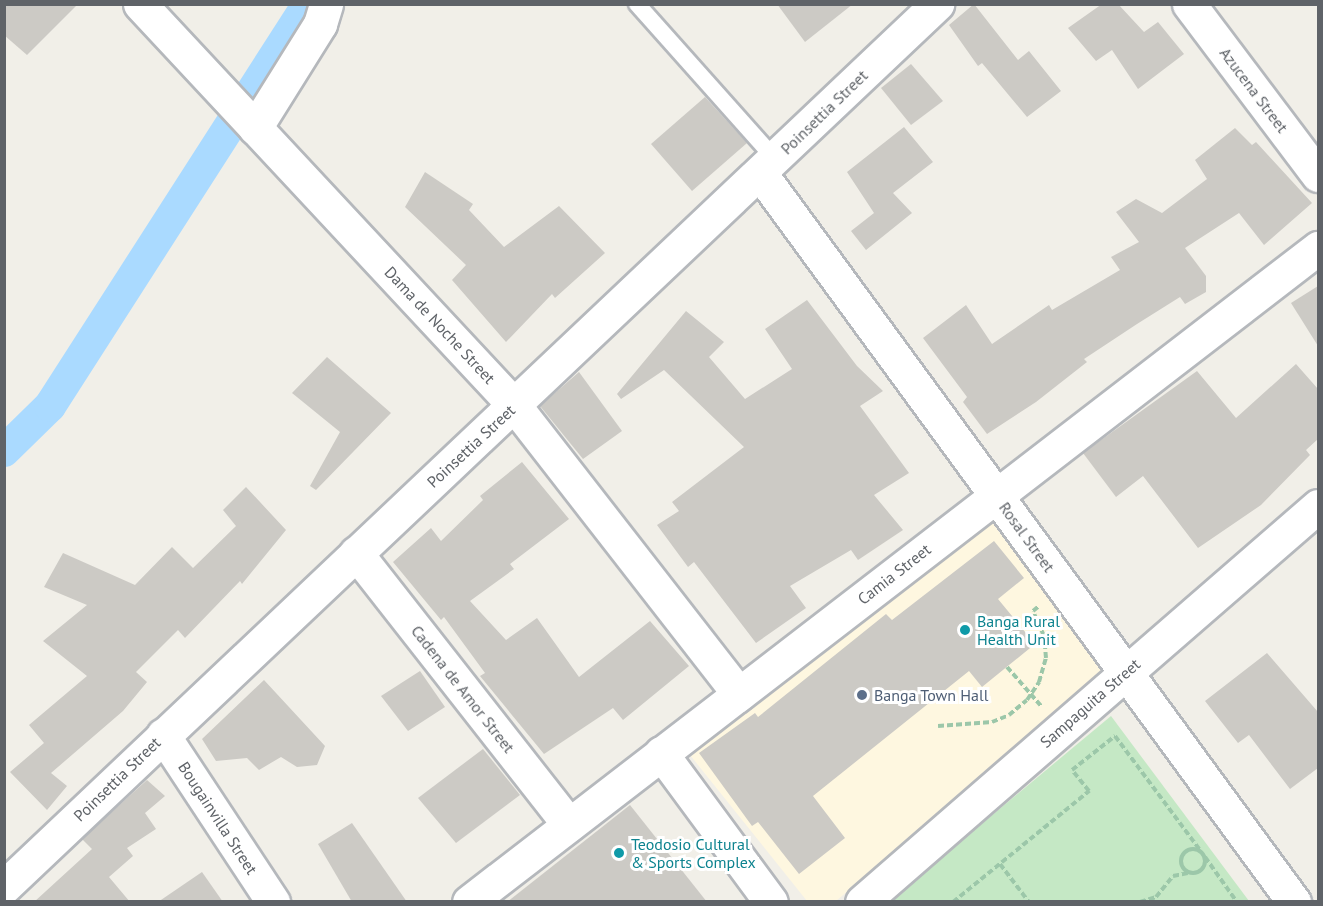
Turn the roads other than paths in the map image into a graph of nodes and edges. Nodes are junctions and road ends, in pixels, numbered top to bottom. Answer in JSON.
{"nodes":[{"id":1,"x":140,"y":4,"type":"edge"},
{"id":2,"x":326,"y":4,"type":"edge"},
{"id":3,"x":637,"y":4,"type":"edge"},
{"id":4,"x":937,"y":4,"type":"edge"},
{"id":5,"x":1189,"y":4,"type":"edge"},
{"id":6,"x":245,"y":117,"type":"junction"},
{"id":7,"x":768,"y":166,"type":"junction"},
{"id":8,"x":1318,"y":175,"type":"edge"},
{"id":9,"x":1318,"y":248,"type":"edge"},
{"id":10,"x":514,"y":405,"type":"junction"},
{"id":11,"x":996,"y":496,"type":"junction"},
{"id":12,"x":1318,"y":506,"type":"edge"},
{"id":13,"x":357,"y":553,"type":"junction"},
{"id":14,"x":1125,"y":672,"type":"junction"},
{"id":15,"x":739,"y":694,"type":"junction"},
{"id":16,"x":163,"y":735,"type":"junction"},
{"id":17,"x":661,"y":753,"type":"junction"},
{"id":18,"x":568,"y":825,"type":"junction"},
{"id":19,"x":4,"y":887,"type":"edge"},
{"id":20,"x":273,"y":902,"type":"edge"},
{"id":21,"x":469,"y":902,"type":"edge"},
{"id":22,"x":771,"y":902,"type":"edge"},
{"id":23,"x":862,"y":902,"type":"edge"},
{"id":24,"x":1294,"y":902,"type":"edge"}],
"edges":[{"from":1,"to":6,"type":"street","name":"Dama de Noche Street"},
{"from":2,"to":6,"type":"street"},
{"from":3,"to":7,"type":"lane"},
{"from":4,"to":7,"type":"street","name":"Poinsettia Street"},
{"from":5,"to":8,"type":"street","name":"Azucena Street"},
{"from":6,"to":10,"type":"street","name":"Dama de Noche Street"},
{"from":7,"to":10,"type":"street","name":"Poinsettia Street"},
{"from":7,"to":11,"type":"street","name":"Rosal Street"},
{"from":9,"to":11,"type":"street","name":"Camia Street"},
{"from":10,"to":13,"type":"street","name":"Poinsettia Street"},
{"from":10,"to":15,"type":"street","name":"Dama de Noche Street"},
{"from":11,"to":14,"type":"street","name":"Rosal Street"},
{"from":11,"to":15,"type":"street","name":"Camia Street"},
{"from":12,"to":14,"type":"street","name":"Sampaguita Street"},
{"from":13,"to":16,"type":"street","name":"Poinsettia Street"},
{"from":13,"to":18,"type":"street","name":"Cadena de Amor Street"},
{"from":14,"to":23,"type":"street","name":"Sampaguita Street"},
{"from":14,"to":24,"type":"street","name":"Rosal Street"},
{"from":15,"to":17,"type":"street","name":"Camia Street"},
{"from":16,"to":19,"type":"street","name":"Poinsettia Street"},
{"from":16,"to":20,"type":"street","name":"Bougainvilla Street"},
{"from":17,"to":18,"type":"street","name":"Camia Street"},
{"from":17,"to":22,"type":"street"},
{"from":18,"to":21,"type":"street","name":"Camia Street"}]}
